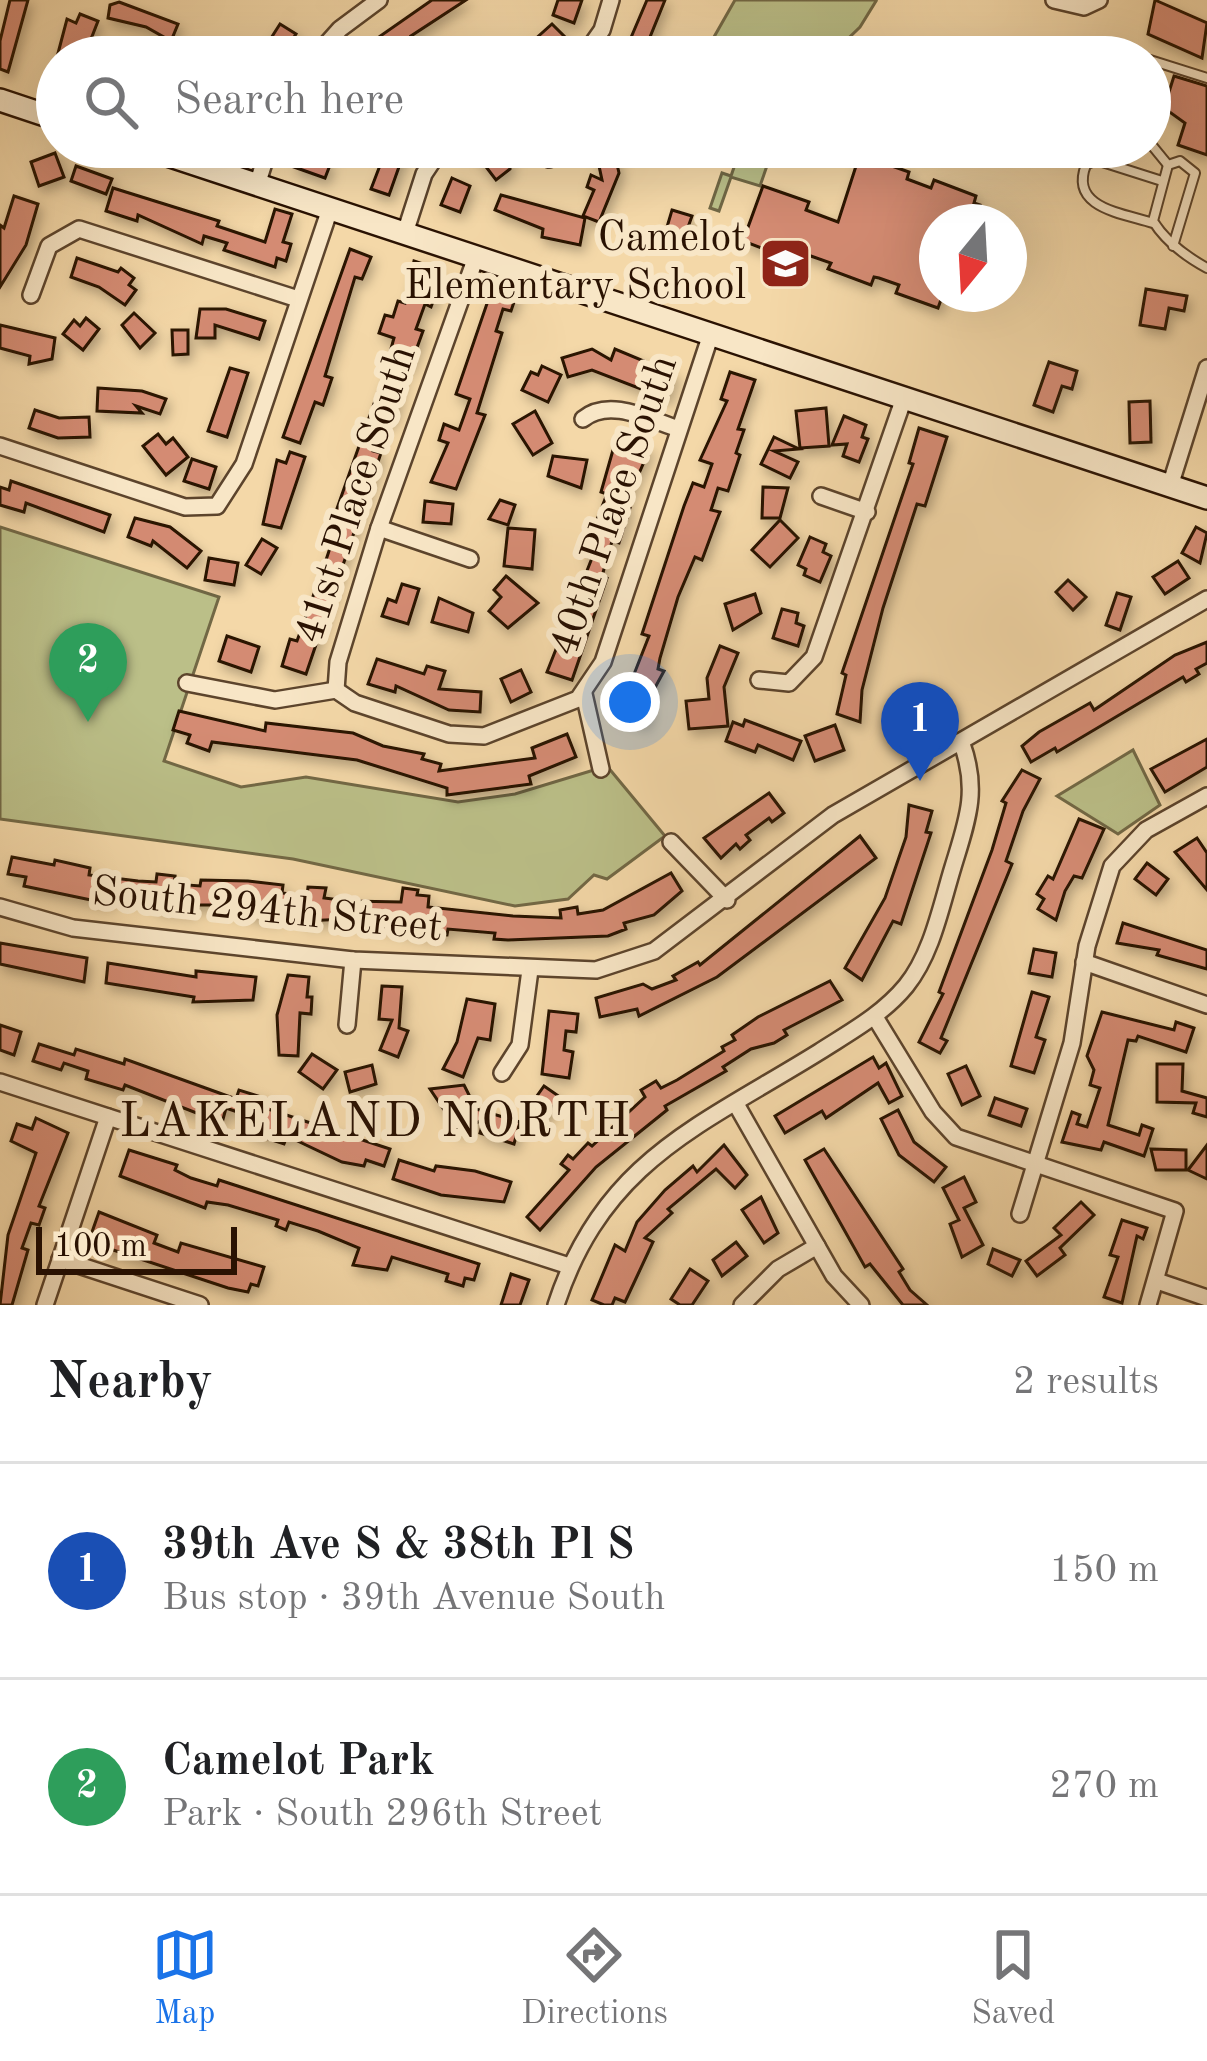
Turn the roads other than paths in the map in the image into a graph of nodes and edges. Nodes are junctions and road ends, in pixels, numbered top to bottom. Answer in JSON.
{"nodes":[{"id":1,"x":611,"y":0,"type":"edge"},
{"id":2,"x":1054,"y":0,"type":"edge"},
{"id":3,"x":1099,"y":0,"type":"edge"},
{"id":4,"x":373,"y":2,"type":"edge"},
{"id":5,"x":337,"y":36,"type":"edge"},
{"id":6,"x":598,"y":36,"type":"edge"},
{"id":7,"x":1171,"y":67,"type":"edge"},
{"id":8,"x":1207,"y":78,"type":"edge"},
{"id":9,"x":0,"y":100,"type":"edge"},
{"id":10,"x":36,"y":112,"type":"edge"},
{"id":11,"x":1171,"y":165,"type":"edge"},
{"id":12,"x":206,"y":168,"type":"edge"},
{"id":13,"x":262,"y":168,"type":"edge"},
{"id":14,"x":428,"y":168,"type":"edge"},
{"id":15,"x":1085,"y":168,"type":"edge"},
{"id":16,"x":1121,"y":168,"type":"edge"},
{"id":17,"x":1167,"y":168,"type":"edge"},
{"id":18,"x":1162,"y":181,"type":"junction"},
{"id":19,"x":257,"y":185,"type":"junction"},
{"id":20,"x":330,"y":209,"type":"junction"},
{"id":21,"x":1154,"y":223,"type":"junction"},
{"id":22,"x":405,"y":233,"type":"junction"},
{"id":23,"x":1173,"y":246,"type":"junction"},
{"id":24,"x":476,"y":257,"type":"junction"},
{"id":25,"x":1207,"y":268,"type":"edge"},
{"id":26,"x":31,"y":295,"type":"dead end"},
{"id":27,"x":298,"y":298,"type":"junction"},
{"id":28,"x":711,"y":334,"type":"junction"},
{"id":29,"x":1207,"y":370,"type":"edge"},
{"id":30,"x":904,"y":398,"type":"junction"},
{"id":31,"x":583,"y":419,"type":"dead end"},
{"id":32,"x":679,"y":429,"type":"junction"},
{"id":33,"x":0,"y":446,"type":"edge"},
{"id":34,"x":1169,"y":486,"type":"junction"},
{"id":35,"x":821,"y":496,"type":"dead end"},
{"id":36,"x":1207,"y":498,"type":"edge"},
{"id":37,"x":867,"y":512,"type":"junction"},
{"id":38,"x":379,"y":528,"type":"junction"},
{"id":39,"x":470,"y":559,"type":"dead end"},
{"id":40,"x":1207,"y":599,"type":"edge"},
{"id":41,"x":759,"y":680,"type":"dead end"},
{"id":42,"x":187,"y":683,"type":"dead end"},
{"id":43,"x":336,"y":690,"type":"junction"},
{"id":44,"x":584,"y":694,"type":"junction"},
{"id":45,"x":962,"y":744,"type":"junction"},
{"id":46,"x":601,"y":769,"type":"dead end"},
{"id":47,"x":1206,"y":799,"type":"edge"},
{"id":48,"x":671,"y":842,"type":"dead end"},
{"id":49,"x":727,"y":900,"type":"junction"},
{"id":50,"x":0,"y":907,"type":"edge"},
{"id":51,"x":353,"y":960,"type":"junction"},
{"id":52,"x":1084,"y":962,"type":"junction"},
{"id":53,"x":530,"y":970,"type":"junction"},
{"id":54,"x":1207,"y":1005,"type":"edge"},
{"id":55,"x":875,"y":1017,"type":"junction"},
{"id":56,"x":347,"y":1025,"type":"dead end"},
{"id":57,"x":502,"y":1073,"type":"dead end"},
{"id":58,"x":0,"y":1082,"type":"edge"},
{"id":59,"x":736,"y":1104,"type":"junction"},
{"id":60,"x":108,"y":1117,"type":"junction"},
{"id":61,"x":1034,"y":1163,"type":"junction"},
{"id":62,"x":1020,"y":1214,"type":"dead end"},
{"id":63,"x":817,"y":1246,"type":"junction"},
{"id":64,"x":60,"y":1259,"type":"junction"},
{"id":65,"x":569,"y":1266,"type":"junction"},
{"id":66,"x":1156,"y":1281,"type":"junction"},
{"id":67,"x":1207,"y":1298,"type":"edge"},
{"id":68,"x":45,"y":1305,"type":"edge"},
{"id":69,"x":198,"y":1305,"type":"edge"},
{"id":70,"x":556,"y":1305,"type":"edge"},
{"id":71,"x":742,"y":1305,"type":"edge"},
{"id":72,"x":861,"y":1305,"type":"edge"},
{"id":73,"x":1148,"y":1305,"type":"edge"}],
"edges":[{"from":1,"to":6,"type":"street"},
{"from":2,"to":3,"type":"street"},
{"from":4,"to":5,"type":"street"},
{"from":7,"to":8,"type":"lane"},
{"from":9,"to":10,"type":"street"},
{"from":11,"to":23,"type":"lane"},
{"from":12,"to":19,"type":"street"},
{"from":13,"to":19,"type":"street"},
{"from":14,"to":22,"type":"street"},
{"from":15,"to":21,"type":"lane"},
{"from":16,"to":18,"type":"lane"},
{"from":17,"to":18,"type":"lane"},
{"from":18,"to":21,"type":"lane"},
{"from":19,"to":20,"type":"street"},
{"from":20,"to":22,"type":"street"},
{"from":20,"to":27,"type":"street"},
{"from":21,"to":23,"type":"lane"},
{"from":22,"to":24,"type":"street"},
{"from":23,"to":25,"type":"lane"},
{"from":24,"to":28,"type":"street"},
{"from":24,"to":38,"type":"street","name":"41st Place South"},
{"from":26,"to":27,"type":"street"},
{"from":27,"to":33,"type":"street"},
{"from":28,"to":30,"type":"street"},
{"from":28,"to":32,"type":"street","name":"40th Place South"},
{"from":29,"to":34,"type":"street"},
{"from":30,"to":34,"type":"street"},
{"from":30,"to":37,"type":"street"},
{"from":31,"to":32,"type":"street"},
{"from":32,"to":44,"type":"street","name":"40th Place South"},
{"from":34,"to":36,"type":"street"},
{"from":35,"to":37,"type":"street"},
{"from":37,"to":41,"type":"street"},
{"from":38,"to":39,"type":"street"},
{"from":38,"to":43,"type":"street","name":"41st Place South"},
{"from":40,"to":45,"type":"street","name":"South 294th Street"},
{"from":42,"to":43,"type":"street"},
{"from":43,"to":44,"type":"street"},
{"from":44,"to":46,"type":"street","name":"40th Place South"},
{"from":45,"to":49,"type":"street","name":"South 294th Street"},
{"from":45,"to":55,"type":"street"},
{"from":47,"to":52,"type":"street"},
{"from":48,"to":49,"type":"street"},
{"from":49,"to":53,"type":"street","name":"South 294th Street"},
{"from":50,"to":51,"type":"street","name":"South 294th Street"},
{"from":51,"to":53,"type":"street","name":"South 294th Street"},
{"from":51,"to":56,"type":"street"},
{"from":52,"to":54,"type":"street"},
{"from":52,"to":61,"type":"street"},
{"from":53,"to":57,"type":"street"},
{"from":55,"to":59,"type":"street"},
{"from":55,"to":61,"type":"street"},
{"from":58,"to":60,"type":"street"},
{"from":59,"to":63,"type":"street"},
{"from":59,"to":65,"type":"street"},
{"from":60,"to":64,"type":"street"},
{"from":60,"to":65,"type":"street"},
{"from":61,"to":62,"type":"street"},
{"from":61,"to":66,"type":"street"},
{"from":63,"to":71,"type":"street"},
{"from":63,"to":72,"type":"street"},
{"from":64,"to":68,"type":"street"},
{"from":64,"to":69,"type":"street"},
{"from":65,"to":70,"type":"street"},
{"from":66,"to":67,"type":"street"},
{"from":66,"to":73,"type":"street"}]}
